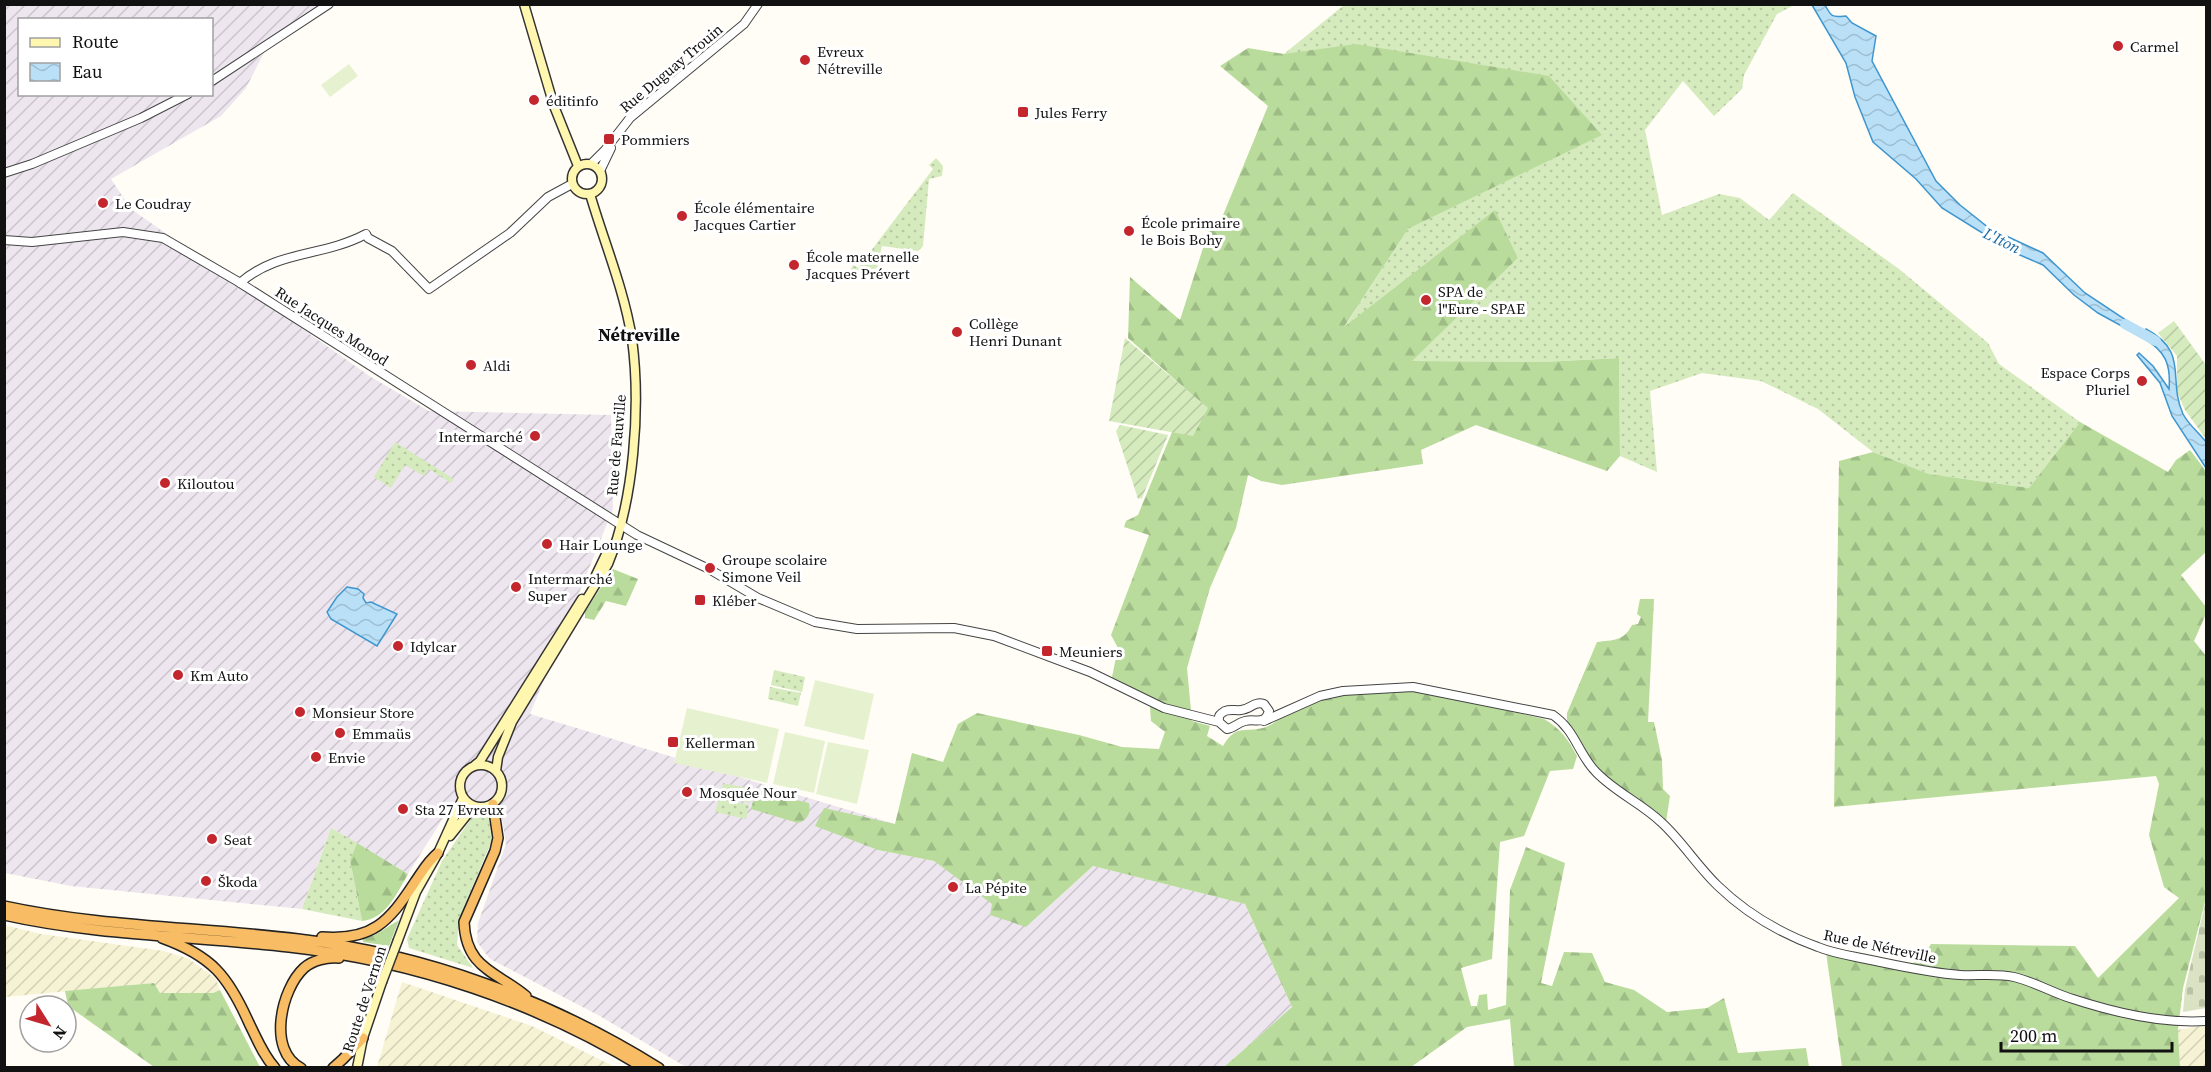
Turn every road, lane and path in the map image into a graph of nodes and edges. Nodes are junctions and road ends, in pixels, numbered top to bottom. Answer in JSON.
{"nodes":[{"id":1,"x":329,"y":4,"type":"edge"},
{"id":2,"x":524,"y":4,"type":"edge"},
{"id":3,"x":758,"y":4,"type":"edge"},
{"id":4,"x":213,"y":80,"type":"edge"},
{"id":5,"x":184,"y":96,"type":"edge"},
{"id":6,"x":624,"y":125,"type":"junction"},
{"id":7,"x":591,"y":164,"type":"junction"},
{"id":8,"x":578,"y":166,"type":"junction"},
{"id":9,"x":600,"y":171,"type":"junction"},
{"id":10,"x":4,"y":172,"type":"edge"},
{"id":11,"x":572,"y":184,"type":"junction"},
{"id":12,"x":590,"y":194,"type":"junction"},
{"id":13,"x":4,"y":240,"type":"edge"},
{"id":14,"x":240,"y":283,"type":"junction"},
{"id":15,"x":621,"y":524,"type":"junction"},
{"id":16,"x":1267,"y":707,"type":"junction"},
{"id":17,"x":1290,"y":708,"type":"junction"},
{"id":18,"x":1219,"y":722,"type":"junction"},
{"id":19,"x":1261,"y":722,"type":"junction"},
{"id":20,"x":475,"y":765,"type":"junction"},
{"id":21,"x":496,"y":771,"type":"junction"},
{"id":22,"x":463,"y":798,"type":"junction"},
{"id":23,"x":493,"y":804,"type":"junction"},
{"id":24,"x":476,"y":807,"type":"junction"},
{"id":25,"x":438,"y":853,"type":"junction"},
{"id":26,"x":4,"y":906,"type":"edge"},
{"id":27,"x":4,"y":915,"type":"edge"},
{"id":28,"x":152,"y":934,"type":"junction"},
{"id":29,"x":299,"y":939,"type":"junction"},
{"id":30,"x":375,"y":961,"type":"junction"},
{"id":31,"x":533,"y":1001,"type":"junction"},
{"id":32,"x":2206,"y":1021,"type":"edge"},
{"id":33,"x":363,"y":1038,"type":"junction"},
{"id":34,"x":275,"y":1068,"type":"edge"},
{"id":35,"x":301,"y":1068,"type":"edge"},
{"id":36,"x":333,"y":1068,"type":"edge"},
{"id":37,"x":357,"y":1068,"type":"edge"},
{"id":38,"x":644,"y":1068,"type":"edge"},
{"id":39,"x":659,"y":1068,"type":"edge"}],
"edges":[{"from":1,"to":4,"type":"street"},
{"from":2,"to":8,"type":"main road"},
{"from":3,"to":6,"type":"street","name":"Rue Duguay Trouin"},
{"from":5,"to":10,"type":"street"},
{"from":6,"to":7,"type":"street","name":"Rue Duguay Trouin"},
{"from":6,"to":9,"type":"street","name":"Rue Duguay Trouin"},
{"from":7,"to":8,"type":"main road"},
{"from":7,"to":9,"type":"main road"},
{"from":8,"to":11,"type":"main road"},
{"from":9,"to":12,"type":"main road"},
{"from":11,"to":12,"type":"main road"},
{"from":11,"to":14,"type":"street"},
{"from":12,"to":15,"type":"main road","name":"Rue de Fauville"},
{"from":13,"to":14,"type":"street","name":"Rue Jacques Monod"},
{"from":14,"to":15,"type":"street","name":"Rue Jacques Monod"},
{"from":15,"to":18,"type":"street","name":"Rue Jacques Monod"},
{"from":15,"to":20,"type":"main road","name":"Rue de Fauville"},
{"from":15,"to":21,"type":"main road","name":"Rue de Fauville"},
{"from":16,"to":17,"type":"street"},
{"from":16,"to":18,"type":"street"},
{"from":16,"to":19,"type":"street"},
{"from":17,"to":19,"type":"street"},
{"from":17,"to":32,"type":"street","name":"Rue de Nétreville"},
{"from":18,"to":19,"type":"street","name":"Rue Jacques Monod"},
{"from":20,"to":21,"type":"main road"},
{"from":20,"to":22,"type":"main road"},
{"from":21,"to":23,"type":"main road"},
{"from":22,"to":24,"type":"main road"},
{"from":22,"to":25,"type":"main road"},
{"from":23,"to":24,"type":"main road"},
{"from":23,"to":31,"type":"highway"},
{"from":24,"to":25,"type":"main road"},
{"from":25,"to":29,"type":"highway"},
{"from":25,"to":33,"type":"main road","name":"Route de Vernon","bridge":true},
{"from":26,"to":29,"type":"highway"},
{"from":27,"to":28,"type":"highway"},
{"from":28,"to":30,"type":"highway"},
{"from":28,"to":34,"type":"highway"},
{"from":29,"to":31,"type":"highway"},
{"from":30,"to":35,"type":"highway"},
{"from":30,"to":38,"type":"highway"},
{"from":31,"to":39,"type":"highway"},
{"from":33,"to":36,"type":"highway"},
{"from":33,"to":37,"type":"main road","name":"Route de Vernon"}]}
